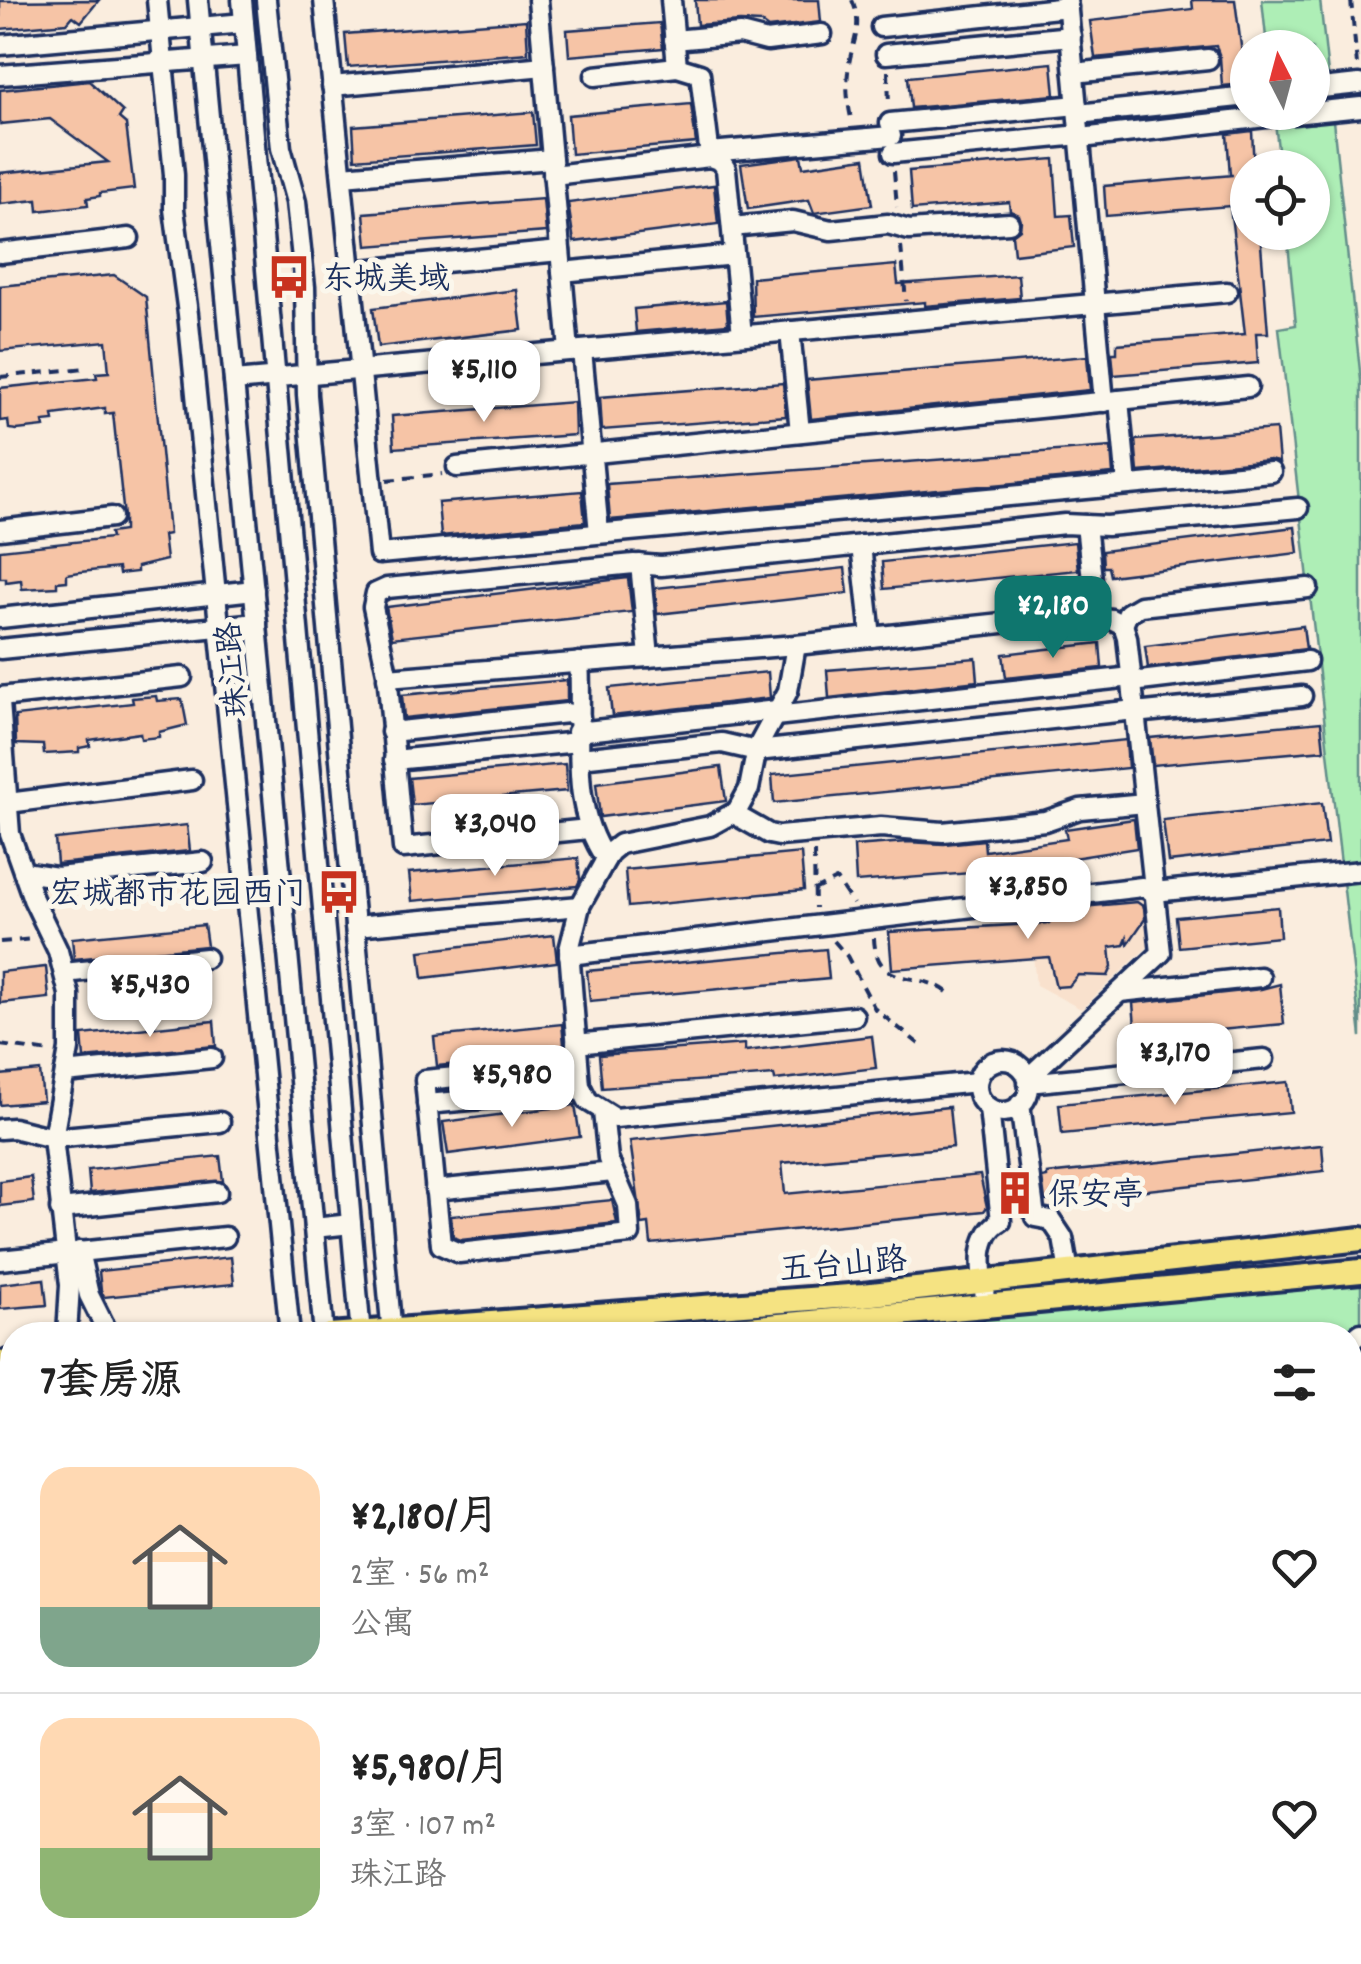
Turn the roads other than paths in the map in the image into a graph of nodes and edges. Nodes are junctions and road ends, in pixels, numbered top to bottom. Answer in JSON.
{"nodes":[{"id":1,"x":156,"y":0,"type":"edge"},
{"id":2,"x":198,"y":0,"type":"edge"},
{"id":3,"x":242,"y":0,"type":"edge"},
{"id":4,"x":266,"y":0,"type":"edge"},
{"id":5,"x":325,"y":0,"type":"edge"},
{"id":6,"x":538,"y":0,"type":"edge"},
{"id":7,"x":671,"y":0,"type":"edge"},
{"id":8,"x":1067,"y":4,"type":"edge"},
{"id":9,"x":244,"y":23,"type":"junction"},
{"id":10,"x":201,"y":27,"type":"junction"},
{"id":11,"x":881,"y":27,"type":"dead end"},
{"id":12,"x":160,"y":30,"type":"junction"},
{"id":13,"x":822,"y":34,"type":"dead end"},
{"id":14,"x":1071,"y":36,"type":"junction"},
{"id":15,"x":674,"y":40,"type":"junction"},
{"id":16,"x":0,"y":45,"type":"edge"},
{"id":17,"x":886,"y":54,"type":"dead end"},
{"id":18,"x":247,"y":56,"type":"junction"},
{"id":19,"x":204,"y":59,"type":"junction"},
{"id":20,"x":1208,"y":59,"type":"dead end"},
{"id":21,"x":163,"y":63,"type":"junction"},
{"id":22,"x":544,"y":66,"type":"junction"},
{"id":23,"x":677,"y":68,"type":"junction"},
{"id":24,"x":1074,"y":73,"type":"junction"},
{"id":25,"x":0,"y":75,"type":"edge"},
{"id":26,"x":595,"y":76,"type":"dead end"},
{"id":27,"x":1359,"y":84,"type":"edge"},
{"id":28,"x":332,"y":86,"type":"junction"},
{"id":29,"x":1330,"y":87,"type":"edge"},
{"id":30,"x":1230,"y":97,"type":"edge"},
{"id":31,"x":1361,"y":107,"type":"edge"},
{"id":32,"x":1078,"y":110,"type":"junction"},
{"id":33,"x":1330,"y":110,"type":"edge"},
{"id":34,"x":1230,"y":121,"type":"edge"},
{"id":35,"x":891,"y":137,"type":"junction"},
{"id":36,"x":1080,"y":137,"type":"junction"},
{"id":37,"x":710,"y":155,"type":"junction"},
{"id":38,"x":553,"y":167,"type":"junction"},
{"id":39,"x":342,"y":176,"type":"junction"},
{"id":40,"x":1010,"y":223,"type":"dead end"},
{"id":41,"x":732,"y":227,"type":"junction"},
{"id":42,"x":129,"y":238,"type":"dead end"},
{"id":43,"x":560,"y":251,"type":"junction"},
{"id":44,"x":0,"y":253,"type":"edge"},
{"id":45,"x":734,"y":255,"type":"junction"},
{"id":46,"x":351,"y":271,"type":"junction"},
{"id":47,"x":562,"y":272,"type":"junction"},
{"id":48,"x":1227,"y":292,"type":"dead end"},
{"id":49,"x":1096,"y":304,"type":"junction"},
{"id":50,"x":790,"y":331,"type":"junction"},
{"id":51,"x":742,"y":336,"type":"junction"},
{"id":52,"x":576,"y":350,"type":"junction"},
{"id":53,"x":361,"y":369,"type":"junction"},
{"id":54,"x":306,"y":374,"type":"junction"},
{"id":55,"x":276,"y":377,"type":"junction"},
{"id":56,"x":234,"y":380,"type":"junction"},
{"id":57,"x":1248,"y":388,"type":"dead end"},
{"id":58,"x":1112,"y":401,"type":"junction"},
{"id":59,"x":800,"y":432,"type":"junction"},
{"id":60,"x":592,"y":453,"type":"junction"},
{"id":61,"x":457,"y":466,"type":"road end"},
{"id":62,"x":1271,"y":472,"type":"dead end"},
{"id":63,"x":1127,"y":485,"type":"junction"},
{"id":64,"x":1298,"y":508,"type":"dead end"},
{"id":65,"x":112,"y":517,"type":"dead end"},
{"id":66,"x":1086,"y":524,"type":"junction"},
{"id":67,"x":0,"y":530,"type":"edge"},
{"id":68,"x":599,"y":534,"type":"junction"},
{"id":69,"x":861,"y":545,"type":"junction"},
{"id":70,"x":640,"y":564,"type":"junction"},
{"id":71,"x":1308,"y":588,"type":"dead end"},
{"id":72,"x":254,"y":590,"type":"junction"},
{"id":73,"x":215,"y":593,"type":"junction"},
{"id":74,"x":1096,"y":616,"type":"junction"},
{"id":75,"x":0,"y":618,"type":"edge"},
{"id":76,"x":257,"y":624,"type":"junction"},
{"id":77,"x":1124,"y":625,"type":"junction"},
{"id":78,"x":218,"y":626,"type":"junction"},
{"id":79,"x":871,"y":636,"type":"junction"},
{"id":80,"x":796,"y":645,"type":"junction"},
{"id":81,"x":0,"y":649,"type":"edge"},
{"id":82,"x":648,"y":657,"type":"junction"},
{"id":83,"x":579,"y":662,"type":"junction"},
{"id":84,"x":1307,"y":662,"type":"dead end"},
{"id":85,"x":182,"y":678,"type":"dead end"},
{"id":86,"x":387,"y":678,"type":"junction"},
{"id":87,"x":1132,"y":680,"type":"junction"},
{"id":88,"x":1302,"y":696,"type":"dead end"},
{"id":89,"x":0,"y":699,"type":"edge"},
{"id":90,"x":1135,"y":711,"type":"junction"},
{"id":91,"x":776,"y":713,"type":"junction"},
{"id":92,"x":392,"y":732,"type":"junction"},
{"id":93,"x":579,"y":737,"type":"junction"},
{"id":94,"x":757,"y":751,"type":"junction"},
{"id":95,"x":394,"y":760,"type":"junction"},
{"id":96,"x":192,"y":780,"type":"dead end"},
{"id":97,"x":8,"y":802,"type":"junction"},
{"id":98,"x":1145,"y":804,"type":"junction"},
{"id":99,"x":734,"y":814,"type":"junction"},
{"id":100,"x":588,"y":829,"type":"junction"},
{"id":101,"x":606,"y":859,"type":"junction"},
{"id":102,"x":203,"y":862,"type":"dead end"},
{"id":103,"x":1361,"y":871,"type":"edge"},
{"id":104,"x":24,"y":872,"type":"junction"},
{"id":105,"x":1154,"y":892,"type":"junction"},
{"id":106,"x":580,"y":906,"type":"junction"},
{"id":107,"x":355,"y":926,"type":"junction"},
{"id":108,"x":569,"y":954,"type":"junction"},
{"id":109,"x":206,"y":958,"type":"dead end"},
{"id":110,"x":64,"y":972,"type":"junction"},
{"id":111,"x":1260,"y":977,"type":"dead end"},
{"id":112,"x":1119,"y":992,"type":"junction"},
{"id":113,"x":854,"y":1016,"type":"dead end"},
{"id":114,"x":576,"y":1044,"type":"junction"},
{"id":115,"x":212,"y":1058,"type":"dead end"},
{"id":116,"x":1264,"y":1059,"type":"dead end"},
{"id":117,"x":67,"y":1064,"type":"junction"},
{"id":118,"x":578,"y":1065,"type":"junction"},
{"id":119,"x":1028,"y":1081,"type":"junction"},
{"id":120,"x":976,"y":1082,"type":"junction"},
{"id":121,"x":582,"y":1090,"type":"junction"},
{"id":122,"x":427,"y":1104,"type":"junction"},
{"id":123,"x":1020,"y":1104,"type":"junction"},
{"id":124,"x":989,"y":1108,"type":"junction"},
{"id":125,"x":603,"y":1112,"type":"junction"},
{"id":126,"x":220,"y":1122,"type":"dead end"},
{"id":127,"x":0,"y":1129,"type":"edge"},
{"id":128,"x":52,"y":1138,"type":"junction"},
{"id":129,"x":613,"y":1172,"type":"junction"},
{"id":130,"x":435,"y":1190,"type":"junction"},
{"id":131,"x":217,"y":1192,"type":"dead end"},
{"id":132,"x":60,"y":1209,"type":"junction"},
{"id":133,"x":351,"y":1224,"type":"junction"},
{"id":134,"x":314,"y":1228,"type":"junction"},
{"id":135,"x":225,"y":1237,"type":"dead end"},
{"id":136,"x":1361,"y":1239,"type":"edge"},
{"id":137,"x":72,"y":1252,"type":"junction"},
{"id":138,"x":0,"y":1260,"type":"edge"},
{"id":139,"x":1361,"y":1271,"type":"edge"},
{"id":140,"x":1069,"y":1272,"type":"junction"},
{"id":141,"x":984,"y":1282,"type":"junction"},
{"id":142,"x":986,"y":1306,"type":"junction"},
{"id":143,"x":69,"y":1322,"type":"edge"},
{"id":144,"x":102,"y":1322,"type":"edge"},
{"id":145,"x":289,"y":1322,"type":"edge"},
{"id":146,"x":325,"y":1322,"type":"edge"},
{"id":147,"x":360,"y":1322,"type":"edge"},
{"id":148,"x":391,"y":1322,"type":"edge"},
{"id":149,"x":529,"y":1322,"type":"edge"},
{"id":150,"x":813,"y":1322,"type":"edge"}],
"edges":[{"from":1,"to":12,"type":"street"},
{"from":2,"to":10,"type":"street","name":"珠江路"},
{"from":3,"to":9,"type":"street"},
{"from":4,"to":54,"type":"street"},
{"from":5,"to":28,"type":"street"},
{"from":6,"to":22,"type":"street"},
{"from":7,"to":15,"type":"street"},
{"from":8,"to":11,"type":"street"},
{"from":8,"to":14,"type":"street"},
{"from":9,"to":10,"type":"street"},
{"from":9,"to":18,"type":"street"},
{"from":10,"to":12,"type":"street"},
{"from":10,"to":19,"type":"street","name":"珠江路"},
{"from":12,"to":16,"type":"street"},
{"from":12,"to":21,"type":"street"},
{"from":13,"to":15,"type":"street"},
{"from":14,"to":17,"type":"street"},
{"from":14,"to":24,"type":"street"},
{"from":15,"to":23,"type":"street"},
{"from":18,"to":19,"type":"street"},
{"from":18,"to":55,"type":"street"},
{"from":19,"to":21,"type":"street"},
{"from":19,"to":56,"type":"street","name":"珠江路"},
{"from":20,"to":24,"type":"street"},
{"from":21,"to":25,"type":"street"},
{"from":21,"to":73,"type":"street"},
{"from":22,"to":28,"type":"street"},
{"from":22,"to":38,"type":"street"},
{"from":23,"to":26,"type":"street"},
{"from":23,"to":37,"type":"street"},
{"from":24,"to":32,"type":"street"},
{"from":27,"to":29,"type":"street"},
{"from":28,"to":39,"type":"street"},
{"from":30,"to":32,"type":"street"},
{"from":31,"to":33,"type":"street"},
{"from":32,"to":35,"type":"street"},
{"from":32,"to":36,"type":"street"},
{"from":34,"to":36,"type":"street"},
{"from":35,"to":36,"type":"street"},
{"from":35,"to":37,"type":"street"},
{"from":36,"to":49,"type":"street"},
{"from":37,"to":38,"type":"street"},
{"from":37,"to":41,"type":"street"},
{"from":38,"to":39,"type":"street"},
{"from":38,"to":43,"type":"street"},
{"from":39,"to":46,"type":"street"},
{"from":40,"to":41,"type":"street"},
{"from":41,"to":45,"type":"street"},
{"from":42,"to":44,"type":"street"},
{"from":43,"to":46,"type":"street"},
{"from":43,"to":47,"type":"street"},
{"from":45,"to":47,"type":"street"},
{"from":45,"to":51,"type":"street"},
{"from":46,"to":53,"type":"street"},
{"from":47,"to":52,"type":"street"},
{"from":48,"to":49,"type":"street"},
{"from":49,"to":50,"type":"street"},
{"from":49,"to":58,"type":"street"},
{"from":50,"to":51,"type":"street"},
{"from":50,"to":59,"type":"street"},
{"from":51,"to":52,"type":"street"},
{"from":52,"to":53,"type":"street"},
{"from":52,"to":60,"type":"street"},
{"from":53,"to":54,"type":"street"},
{"from":53,"to":68,"type":"street"},
{"from":54,"to":55,"type":"street"},
{"from":54,"to":107,"type":"street"},
{"from":55,"to":56,"type":"street"},
{"from":55,"to":133,"type":"street"},
{"from":56,"to":72,"type":"street","name":"珠江路"},
{"from":57,"to":58,"type":"street"},
{"from":58,"to":59,"type":"street"},
{"from":58,"to":63,"type":"street"},
{"from":59,"to":60,"type":"street"},
{"from":60,"to":61,"type":"street"},
{"from":60,"to":68,"type":"street"},
{"from":62,"to":63,"type":"street"},
{"from":63,"to":68,"type":"street"},
{"from":64,"to":66,"type":"street"},
{"from":65,"to":67,"type":"street"},
{"from":66,"to":69,"type":"street"},
{"from":66,"to":74,"type":"street"},
{"from":69,"to":70,"type":"street"},
{"from":69,"to":79,"type":"street"},
{"from":70,"to":82,"type":"street"},
{"from":70,"to":86,"type":"street"},
{"from":71,"to":77,"type":"street"},
{"from":72,"to":73,"type":"street"},
{"from":72,"to":76,"type":"street","name":"珠江路"},
{"from":73,"to":75,"type":"street"},
{"from":73,"to":78,"type":"street"},
{"from":74,"to":77,"type":"street"},
{"from":74,"to":79,"type":"street"},
{"from":76,"to":78,"type":"street"},
{"from":76,"to":134,"type":"street","name":"珠江路"},
{"from":77,"to":87,"type":"street"},
{"from":78,"to":81,"type":"street"},
{"from":78,"to":145,"type":"street"},
{"from":79,"to":80,"type":"street"},
{"from":80,"to":82,"type":"street"},
{"from":80,"to":91,"type":"street"},
{"from":82,"to":83,"type":"street"},
{"from":83,"to":86,"type":"street"},
{"from":83,"to":93,"type":"street"},
{"from":84,"to":87,"type":"street"},
{"from":85,"to":89,"type":"street"},
{"from":86,"to":92,"type":"street"},
{"from":87,"to":90,"type":"street"},
{"from":87,"to":91,"type":"street"},
{"from":88,"to":90,"type":"street"},
{"from":89,"to":97,"type":"street"},
{"from":90,"to":94,"type":"street"},
{"from":90,"to":98,"type":"street"},
{"from":91,"to":93,"type":"street"},
{"from":91,"to":94,"type":"street"},
{"from":92,"to":93,"type":"street"},
{"from":92,"to":95,"type":"street"},
{"from":93,"to":94,"type":"street"},
{"from":93,"to":95,"type":"street"},
{"from":93,"to":100,"type":"street"},
{"from":94,"to":99,"type":"street"},
{"from":95,"to":100,"type":"street"},
{"from":96,"to":97,"type":"street"},
{"from":97,"to":104,"type":"street"},
{"from":98,"to":99,"type":"street"},
{"from":98,"to":105,"type":"street"},
{"from":99,"to":101,"type":"street"},
{"from":100,"to":101,"type":"street"},
{"from":101,"to":106,"type":"street"},
{"from":102,"to":104,"type":"street"},
{"from":103,"to":105,"type":"street"},
{"from":104,"to":110,"type":"street"},
{"from":105,"to":108,"type":"street"},
{"from":105,"to":112,"type":"street"},
{"from":106,"to":107,"type":"street"},
{"from":106,"to":108,"type":"street"},
{"from":107,"to":148,"type":"street"},
{"from":108,"to":114,"type":"street"},
{"from":109,"to":110,"type":"street"},
{"from":110,"to":117,"type":"street"},
{"from":111,"to":112,"type":"street"},
{"from":112,"to":119,"type":"street"},
{"from":113,"to":114,"type":"street"},
{"from":114,"to":118,"type":"street"},
{"from":115,"to":117,"type":"street"},
{"from":116,"to":119,"type":"street"},
{"from":117,"to":128,"type":"street"},
{"from":118,"to":121,"type":"street"},
{"from":118,"to":122,"type":"street"},
{"from":119,"to":120,"type":"street"},
{"from":119,"to":123,"type":"street"},
{"from":120,"to":124,"type":"street"},
{"from":120,"to":125,"type":"street"},
{"from":121,"to":122,"type":"street"},
{"from":121,"to":125,"type":"street"},
{"from":122,"to":130,"type":"street"},
{"from":123,"to":124,"type":"street"},
{"from":123,"to":140,"type":"street"},
{"from":124,"to":141,"type":"street"},
{"from":125,"to":129,"type":"street"},
{"from":126,"to":128,"type":"street"},
{"from":127,"to":128,"type":"street"},
{"from":128,"to":132,"type":"street"},
{"from":129,"to":130,"type":"street"},
{"from":129,"to":130,"type":"street"},
{"from":131,"to":132,"type":"street"},
{"from":132,"to":137,"type":"street"},
{"from":133,"to":134,"type":"street"},
{"from":133,"to":147,"type":"street"},
{"from":134,"to":146,"type":"street","name":"珠江路"},
{"from":135,"to":137,"type":"street"},
{"from":136,"to":140,"type":"main road","name":"五台山路"},
{"from":137,"to":138,"type":"street"},
{"from":137,"to":143,"type":"street"},
{"from":137,"to":144,"type":"street"},
{"from":139,"to":142,"type":"main road","name":"五台山路"},
{"from":140,"to":141,"type":"main road","name":"五台山路"},
{"from":141,"to":142,"type":"street"},
{"from":141,"to":149,"type":"main road","name":"五台山路"},
{"from":142,"to":150,"type":"main road","name":"五台山路"}]}
